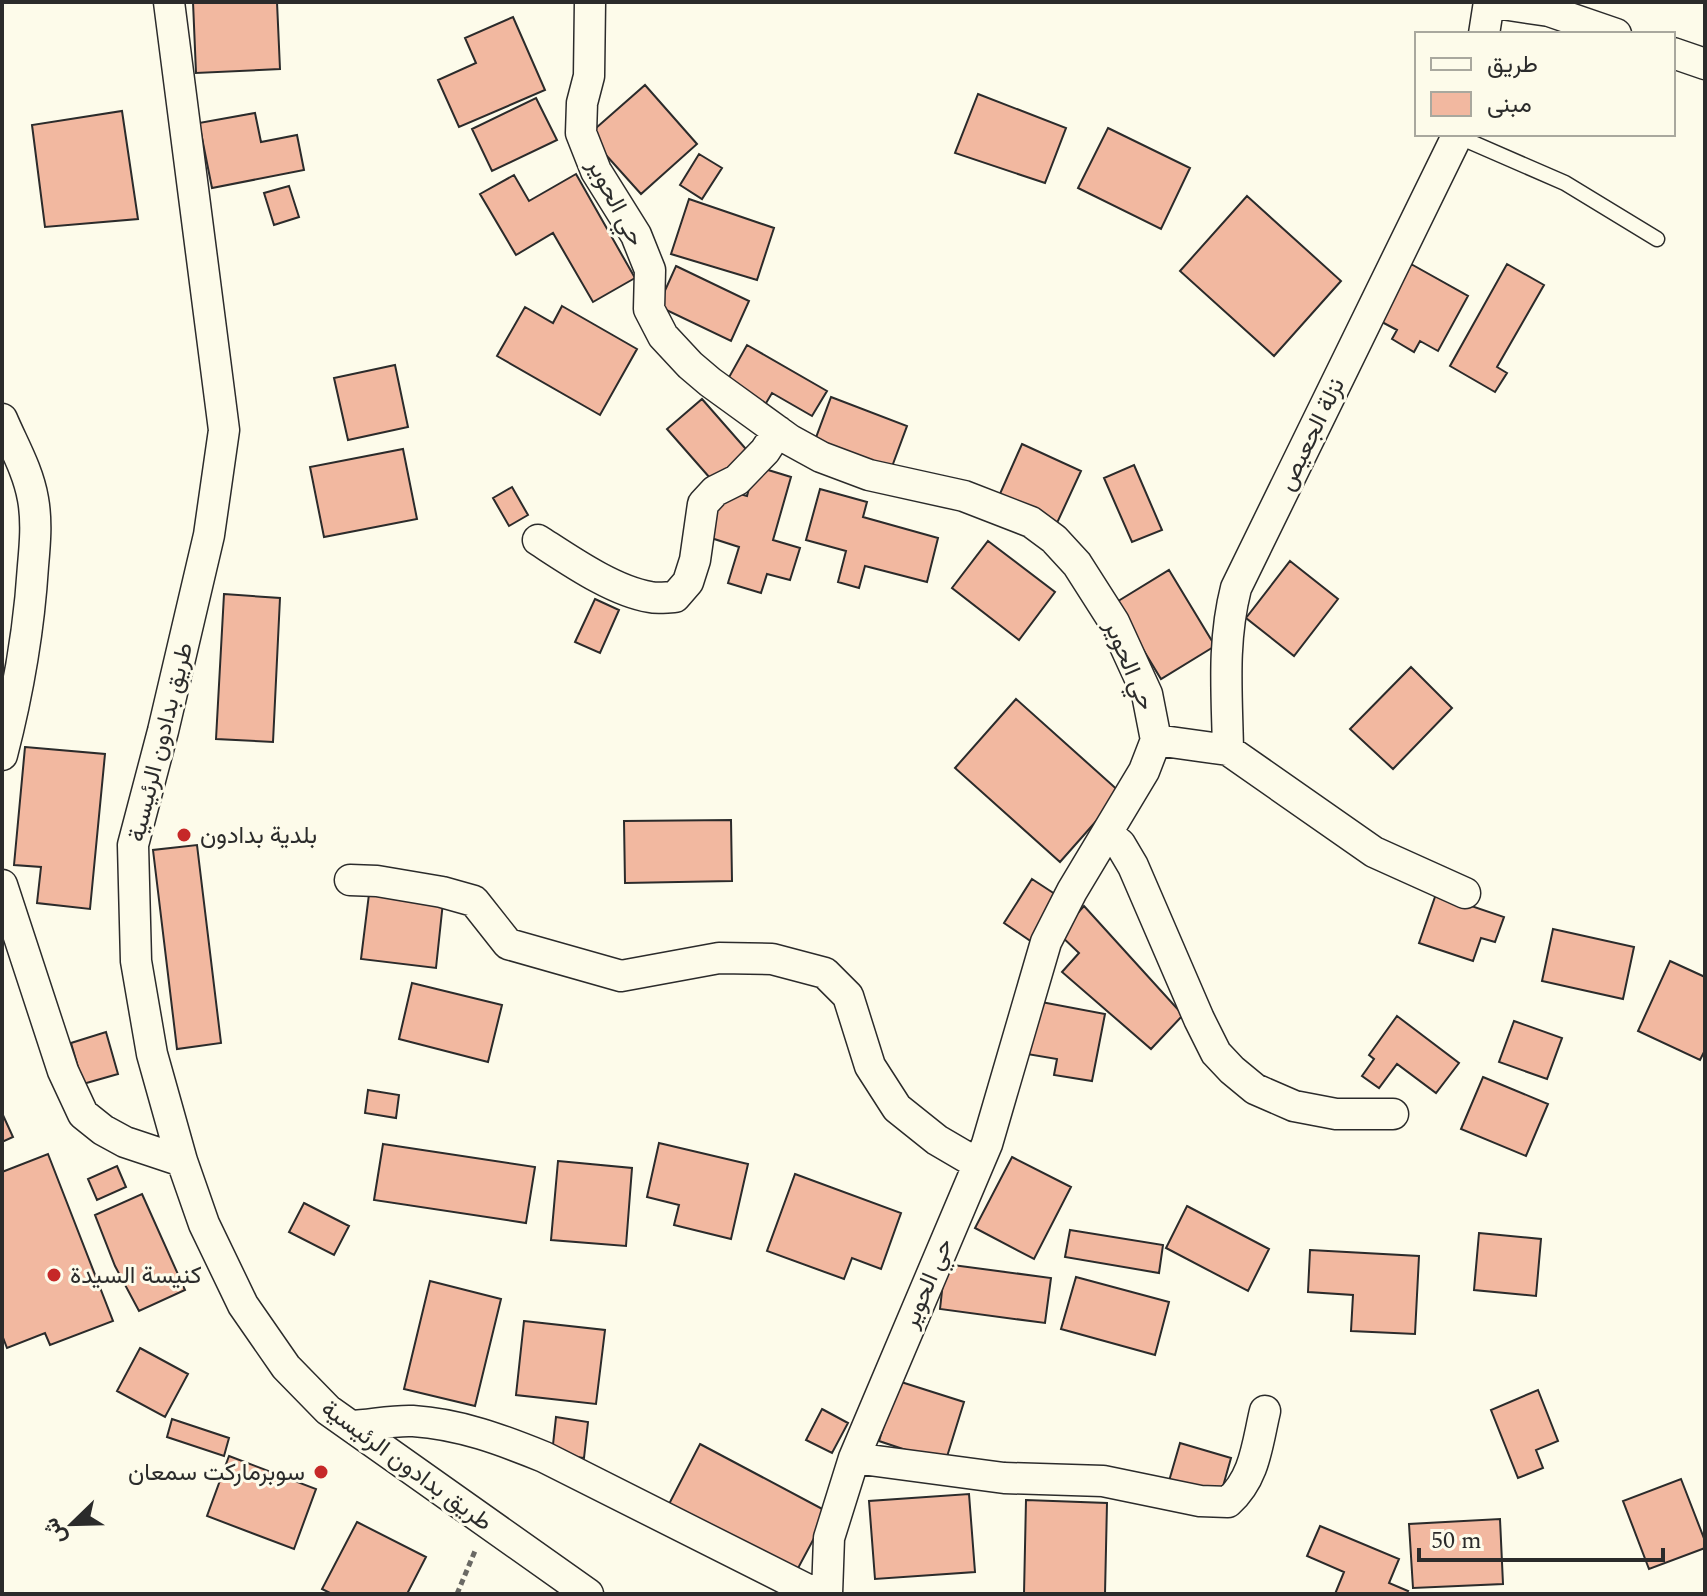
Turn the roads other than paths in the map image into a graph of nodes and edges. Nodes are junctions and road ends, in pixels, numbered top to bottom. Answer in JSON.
{"nodes":[{"id":1,"x":169,"y":2,"type":"edge"},
{"id":2,"x":590,"y":2,"type":"edge"},
{"id":3,"x":1489,"y":2,"type":"edge"},
{"id":4,"x":1484,"y":32,"type":"edge"},
{"id":5,"x":1610,"y":32,"type":"edge"},
{"id":6,"x":1675,"y":54,"type":"edge"},
{"id":7,"x":1705,"y":64,"type":"edge"},
{"id":8,"x":1458,"y":136,"type":"edge"},
{"id":9,"x":1460,"y":136,"type":"edge"},
{"id":10,"x":1657,"y":239,"type":"dead end"},
{"id":11,"x":2,"y":419,"type":"edge"},
{"id":12,"x":778,"y":431,"type":"junction"},
{"id":13,"x":538,"y":540,"type":"dead end"},
{"id":14,"x":1156,"y":740,"type":"junction"},
{"id":15,"x":1228,"y":750,"type":"junction"},
{"id":16,"x":2,"y":755,"type":"edge"},
{"id":17,"x":1107,"y":833,"type":"junction"},
{"id":18,"x":350,"y":880,"type":"dead end"},
{"id":19,"x":2,"y":885,"type":"edge"},
{"id":20,"x":1465,"y":893,"type":"dead end"},
{"id":21,"x":1393,"y":1114,"type":"dead end"},
{"id":22,"x":182,"y":1161,"type":"junction"},
{"id":23,"x":978,"y":1164,"type":"junction"},
{"id":24,"x":1265,"y":1411,"type":"dead end"},
{"id":25,"x":351,"y":1426,"type":"junction"},
{"id":26,"x":854,"y":1458,"type":"junction"},
{"id":27,"x":588,"y":1594,"type":"edge"},
{"id":28,"x":816,"y":1594,"type":"edge"},
{"id":29,"x":827,"y":1594,"type":"edge"}],
"edges":[{"from":1,"to":22,"type":"street","name":"طريق بدادون الرئيسية"},
{"from":2,"to":12,"type":"street","name":"حي الحوير"},
{"from":3,"to":4,"type":"street"},
{"from":3,"to":5,"type":"street"},
{"from":6,"to":7,"type":"street"},
{"from":8,"to":15,"type":"street","name":"نزلة الجعيص"},
{"from":9,"to":10,"type":"lane"},
{"from":11,"to":16,"type":"street"},
{"from":12,"to":13,"type":"street"},
{"from":12,"to":14,"type":"street","name":"حي الحوير"},
{"from":14,"to":15,"type":"street"},
{"from":14,"to":17,"type":"street","name":"حي الحوير"},
{"from":15,"to":20,"type":"street"},
{"from":17,"to":21,"type":"street"},
{"from":17,"to":23,"type":"street","name":"حي الحوير"},
{"from":18,"to":23,"type":"street"},
{"from":19,"to":22,"type":"street"},
{"from":22,"to":25,"type":"street","name":"طريق بدادون الرئيسية"},
{"from":23,"to":26,"type":"street","name":"حي الحوير"},
{"from":24,"to":26,"type":"street"},
{"from":25,"to":27,"type":"street","name":"طريق بدادون الرئيسية"},
{"from":25,"to":28,"type":"street"},
{"from":26,"to":29,"type":"street","name":"حي الحوير"}]}
